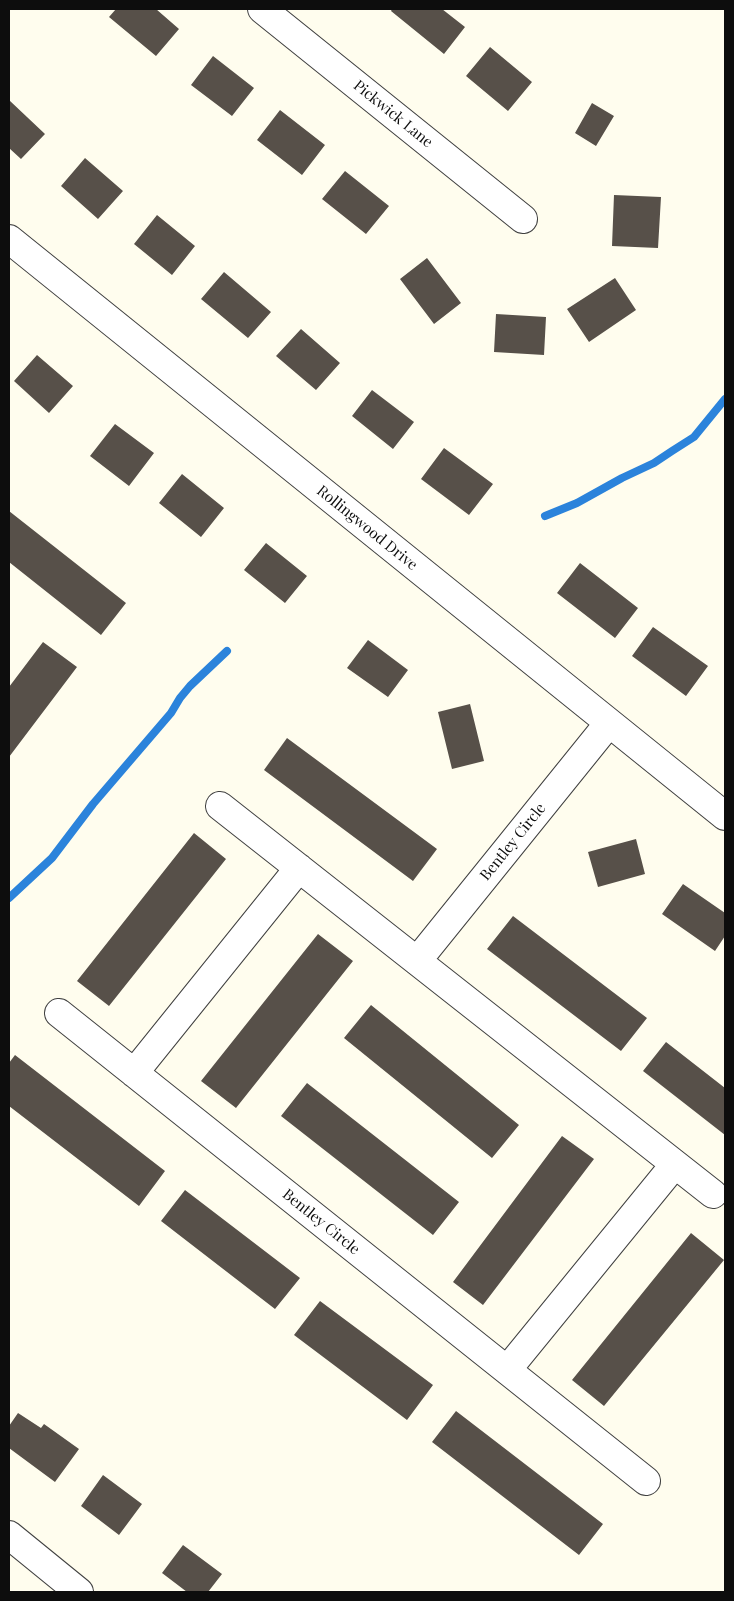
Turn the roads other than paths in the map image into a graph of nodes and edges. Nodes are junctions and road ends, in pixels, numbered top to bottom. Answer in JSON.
{"nodes":[{"id":1,"x":262,"y":9,"type":"edge"},
{"id":2,"x":523,"y":219,"type":"dead end"},
{"id":3,"x":9,"y":240,"type":"edge"},
{"id":4,"x":609,"y":723,"type":"junction"},
{"id":5,"x":220,"y":806,"type":"dead end"},
{"id":6,"x":725,"y":816,"type":"edge"},
{"id":7,"x":300,"y":868,"type":"junction"},
{"id":8,"x":417,"y":961,"type":"junction"},
{"id":9,"x":60,"y":1013,"type":"dead end"},
{"id":10,"x":134,"y":1073,"type":"junction"},
{"id":11,"x":675,"y":1164,"type":"junction"},
{"id":12,"x":713,"y":1194,"type":"dead end"},
{"id":13,"x":507,"y":1370,"type":"junction"},
{"id":14,"x":646,"y":1481,"type":"dead end"},
{"id":15,"x":9,"y":1535,"type":"edge"},
{"id":16,"x":79,"y":1592,"type":"edge"}],
"edges":[{"from":1,"to":2,"type":"street","name":"Pickwick Lane"},
{"from":3,"to":4,"type":"street","name":"Rollingwood Drive"},
{"from":4,"to":6,"type":"street","name":"Rollingwood Drive"},
{"from":4,"to":8,"type":"street","name":"Bentley Circle"},
{"from":5,"to":7,"type":"street"},
{"from":7,"to":8,"type":"street"},
{"from":7,"to":10,"type":"street"},
{"from":8,"to":11,"type":"street"},
{"from":9,"to":10,"type":"street","name":"Bentley Circle"},
{"from":10,"to":13,"type":"street","name":"Bentley Circle"},
{"from":11,"to":12,"type":"street"},
{"from":11,"to":13,"type":"street"},
{"from":13,"to":14,"type":"street","name":"Bentley Circle"},
{"from":15,"to":16,"type":"street"}]}
